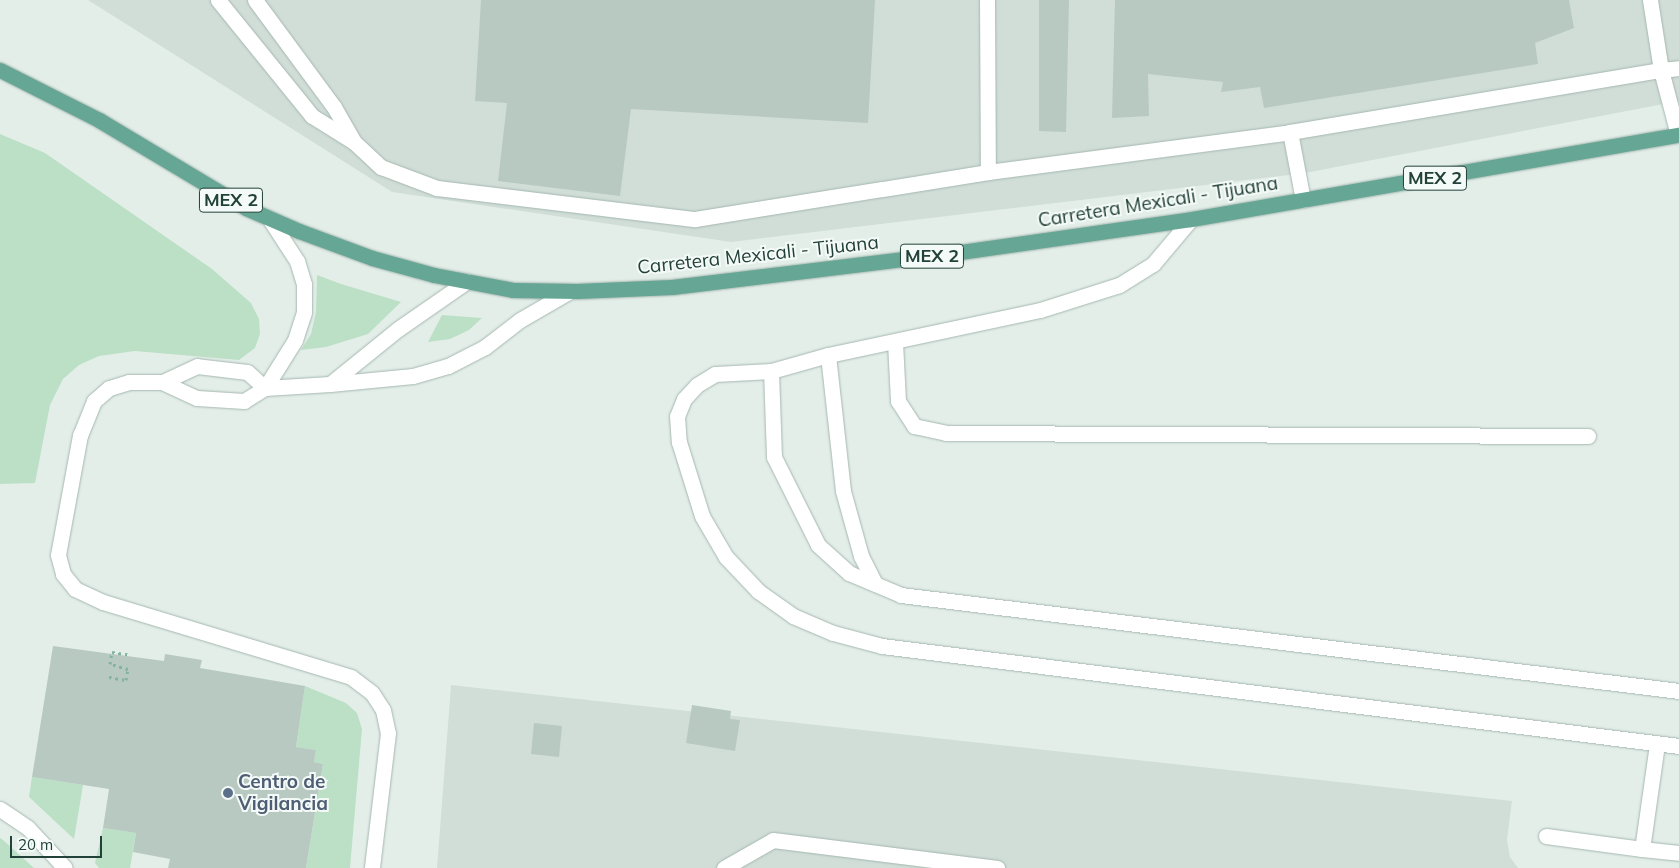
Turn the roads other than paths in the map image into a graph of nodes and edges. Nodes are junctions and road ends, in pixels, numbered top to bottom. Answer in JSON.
{"nodes":[{"id":1,"x":218,"y":0,"type":"edge"},
{"id":2,"x":255,"y":0,"type":"edge"},
{"id":3,"x":987,"y":0,"type":"edge"},
{"id":4,"x":1650,"y":0,"type":"edge"},
{"id":5,"x":1679,"y":68,"type":"edge"},
{"id":6,"x":0,"y":70,"type":"edge"},
{"id":7,"x":1661,"y":70,"type":"junction"},
{"id":8,"x":1290,"y":132,"type":"junction"},
{"id":9,"x":1679,"y":135,"type":"edge"},
{"id":10,"x":354,"y":142,"type":"junction"},
{"id":11,"x":988,"y":172,"type":"junction"},
{"id":12,"x":1303,"y":200,"type":"junction"},
{"id":13,"x":269,"y":218,"type":"junction"},
{"id":14,"x":1191,"y":219,"type":"junction"},
{"id":15,"x":467,"y":281,"type":"junction"},
{"id":16,"x":570,"y":291,"type":"junction"},
{"id":17,"x":895,"y":342,"type":"junction"},
{"id":18,"x":828,"y":355,"type":"junction"},
{"id":19,"x":772,"y":371,"type":"junction"},
{"id":20,"x":162,"y":382,"type":"junction"},
{"id":21,"x":330,"y":384,"type":"junction"},
{"id":22,"x":265,"y":388,"type":"junction"},
{"id":23,"x":1588,"y":436,"type":"dead end"},
{"id":24,"x":876,"y":584,"type":"junction"},
{"id":25,"x":1679,"y":691,"type":"edge"},
{"id":26,"x":1657,"y":744,"type":"junction"},
{"id":27,"x":1679,"y":746,"type":"edge"},
{"id":28,"x":0,"y":810,"type":"edge"},
{"id":29,"x":1546,"y":836,"type":"dead end"},
{"id":30,"x":1642,"y":849,"type":"junction"},
{"id":31,"x":1679,"y":854,"type":"edge"},
{"id":32,"x":65,"y":868,"type":"edge"},
{"id":33,"x":372,"y":868,"type":"edge"},
{"id":34,"x":724,"y":868,"type":"edge"},
{"id":35,"x":997,"y":868,"type":"edge"}],
"edges":[{"from":1,"to":10,"type":"lane"},
{"from":2,"to":10,"type":"lane"},
{"from":3,"to":11,"type":"lane"},
{"from":4,"to":7,"type":"lane"},
{"from":5,"to":7,"type":"lane"},
{"from":6,"to":13,"type":"main road","name":"Carretera Mexicali - Tijuana","number":"MEX 2"},
{"from":7,"to":8,"type":"lane"},
{"from":7,"to":9,"type":"lane"},
{"from":8,"to":11,"type":"lane"},
{"from":8,"to":12,"type":"lane"},
{"from":9,"to":12,"type":"main road","name":"Carretera Mexicali - Tijuana","number":"MEX 2"},
{"from":10,"to":11,"type":"lane"},
{"from":12,"to":14,"type":"main road","name":"Carretera Mexicali - Tijuana","number":"MEX 2"},
{"from":13,"to":15,"type":"main road","name":"Carretera Mexicali - Tijuana","number":"MEX 2"},
{"from":13,"to":22,"type":"lane"},
{"from":14,"to":16,"type":"main road","name":"Carretera Mexicali - Tijuana","number":"MEX 2"},
{"from":14,"to":17,"type":"lane"},
{"from":15,"to":16,"type":"main road","name":"Carretera Mexicali - Tijuana","number":"MEX 2"},
{"from":15,"to":21,"type":"lane"},
{"from":16,"to":21,"type":"lane"},
{"from":17,"to":18,"type":"lane"},
{"from":17,"to":23,"type":"lane"},
{"from":18,"to":19,"type":"lane"},
{"from":18,"to":24,"type":"lane"},
{"from":19,"to":24,"type":"lane"},
{"from":19,"to":26,"type":"lane"},
{"from":20,"to":22,"type":"lane"},
{"from":20,"to":22,"type":"lane"},
{"from":20,"to":33,"type":"lane"},
{"from":21,"to":22,"type":"lane"},
{"from":24,"to":25,"type":"lane"},
{"from":26,"to":27,"type":"lane"},
{"from":26,"to":30,"type":"lane"},
{"from":28,"to":32,"type":"lane"},
{"from":29,"to":30,"type":"lane"},
{"from":30,"to":31,"type":"lane"},
{"from":34,"to":35,"type":"lane"}]}
